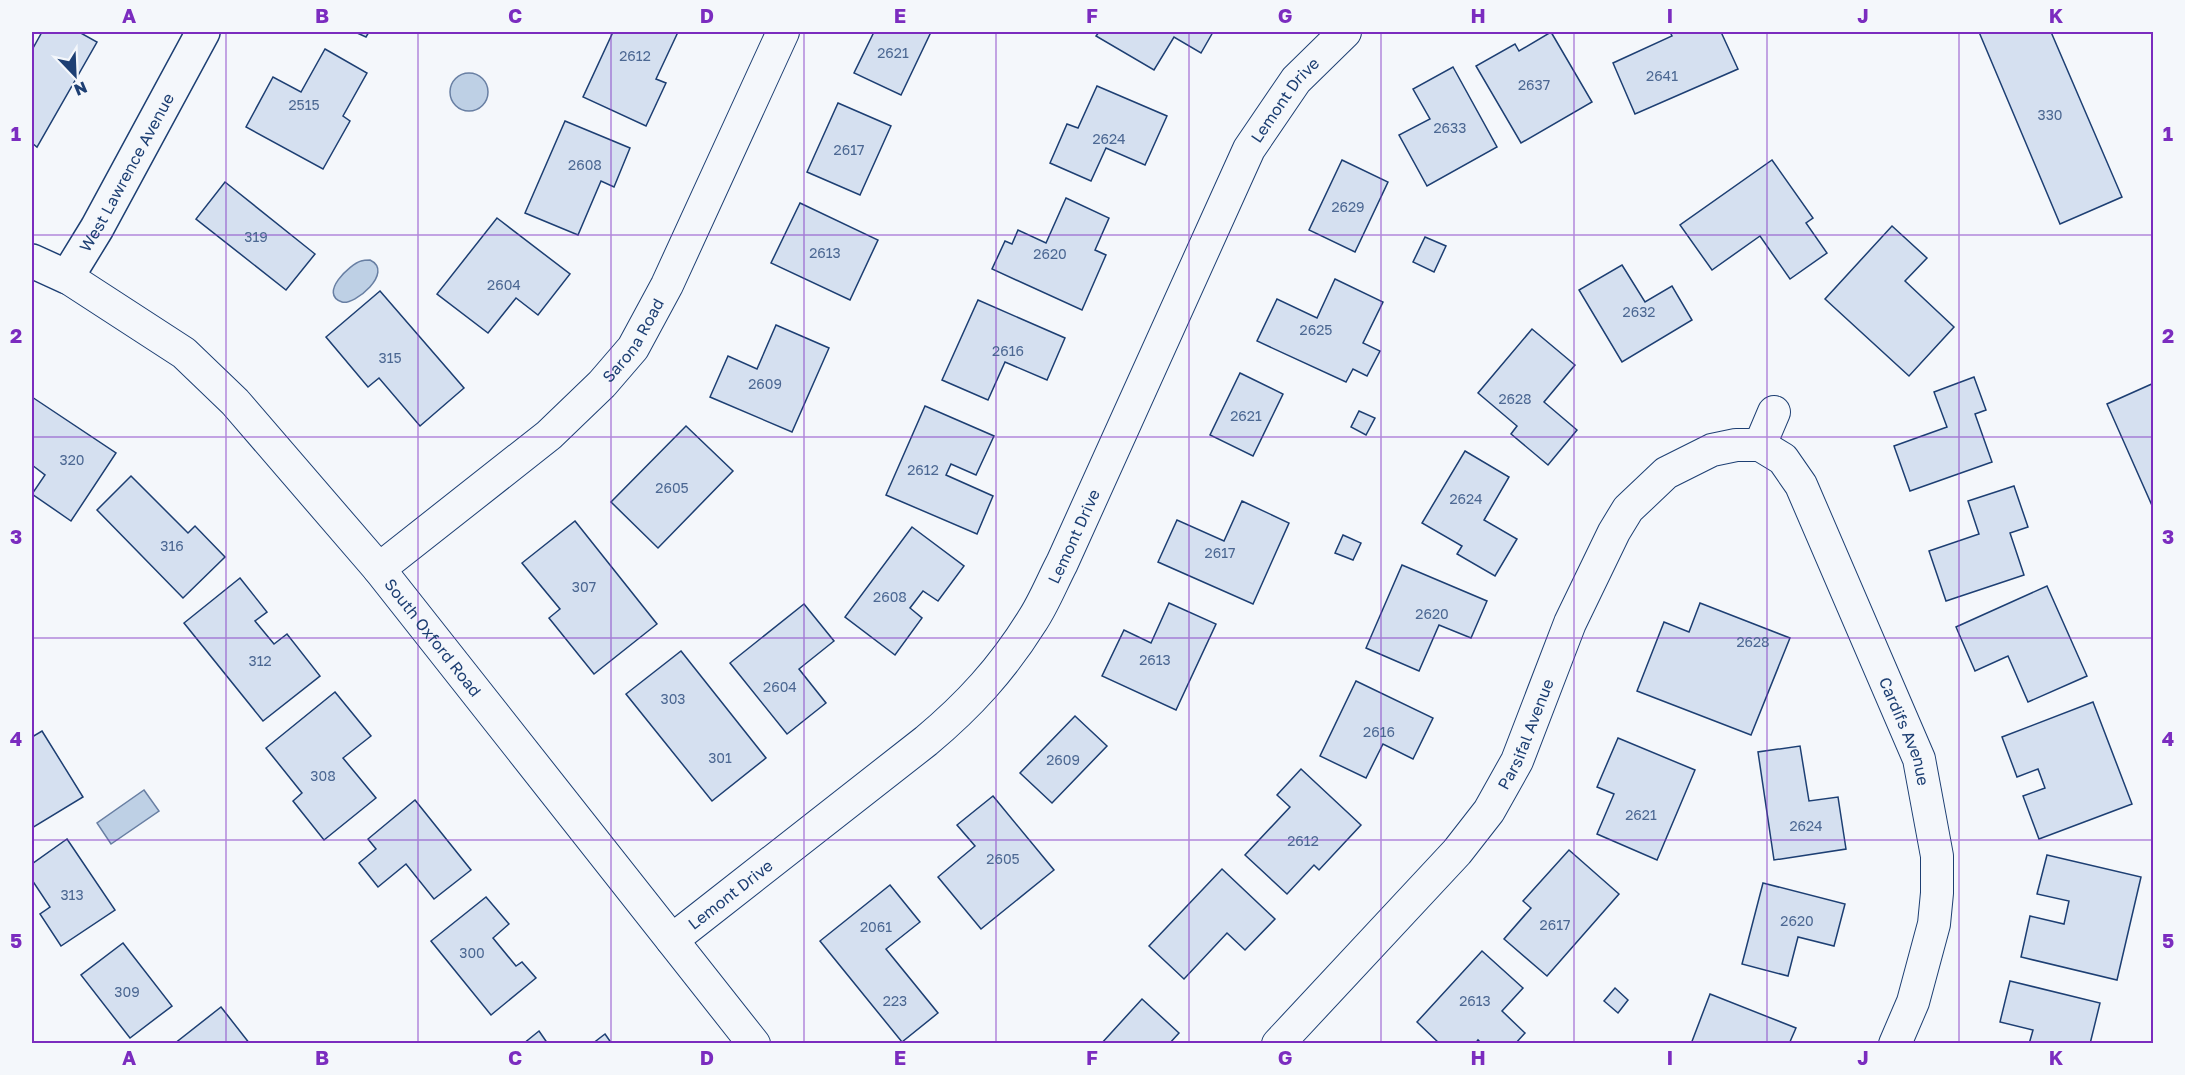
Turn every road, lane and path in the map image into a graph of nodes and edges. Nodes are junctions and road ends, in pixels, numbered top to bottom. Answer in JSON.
{"nodes":[{"id":1,"x":203,"y":32,"type":"edge"},
{"id":2,"x":783,"y":32,"type":"edge"},
{"id":3,"x":1345,"y":32,"type":"edge"},
{"id":4,"x":32,"y":261,"type":"edge"},
{"id":5,"x":67,"y":277,"type":"junction"},
{"id":6,"x":1774,"y":412,"type":"dead end"},
{"id":7,"x":1760,"y":445,"type":"junction"},
{"id":8,"x":378,"y":569,"type":"junction"},
{"id":9,"x":672,"y":940,"type":"junction"},
{"id":10,"x":754,"y":1044,"type":"edge"},
{"id":11,"x":1278,"y":1044,"type":"edge"},
{"id":12,"x":1895,"y":1044,"type":"edge"}],
"edges":[{"from":1,"to":5,"type":"street","name":"West Lawrence Avenue"},
{"from":2,"to":8,"type":"street","name":"Sarona Road"},
{"from":3,"to":9,"type":"street","name":"Lemont Drive"},
{"from":4,"to":5,"type":"street"},
{"from":5,"to":8,"type":"street","name":"South Oxford Road"},
{"from":6,"to":7,"type":"street"},
{"from":7,"to":11,"type":"street","name":"Parsifal Avenue"},
{"from":7,"to":12,"type":"street","name":"Cardifs Avenue"},
{"from":8,"to":9,"type":"street","name":"South Oxford Road"},
{"from":9,"to":10,"type":"street","name":"South Oxford Road"}]}
